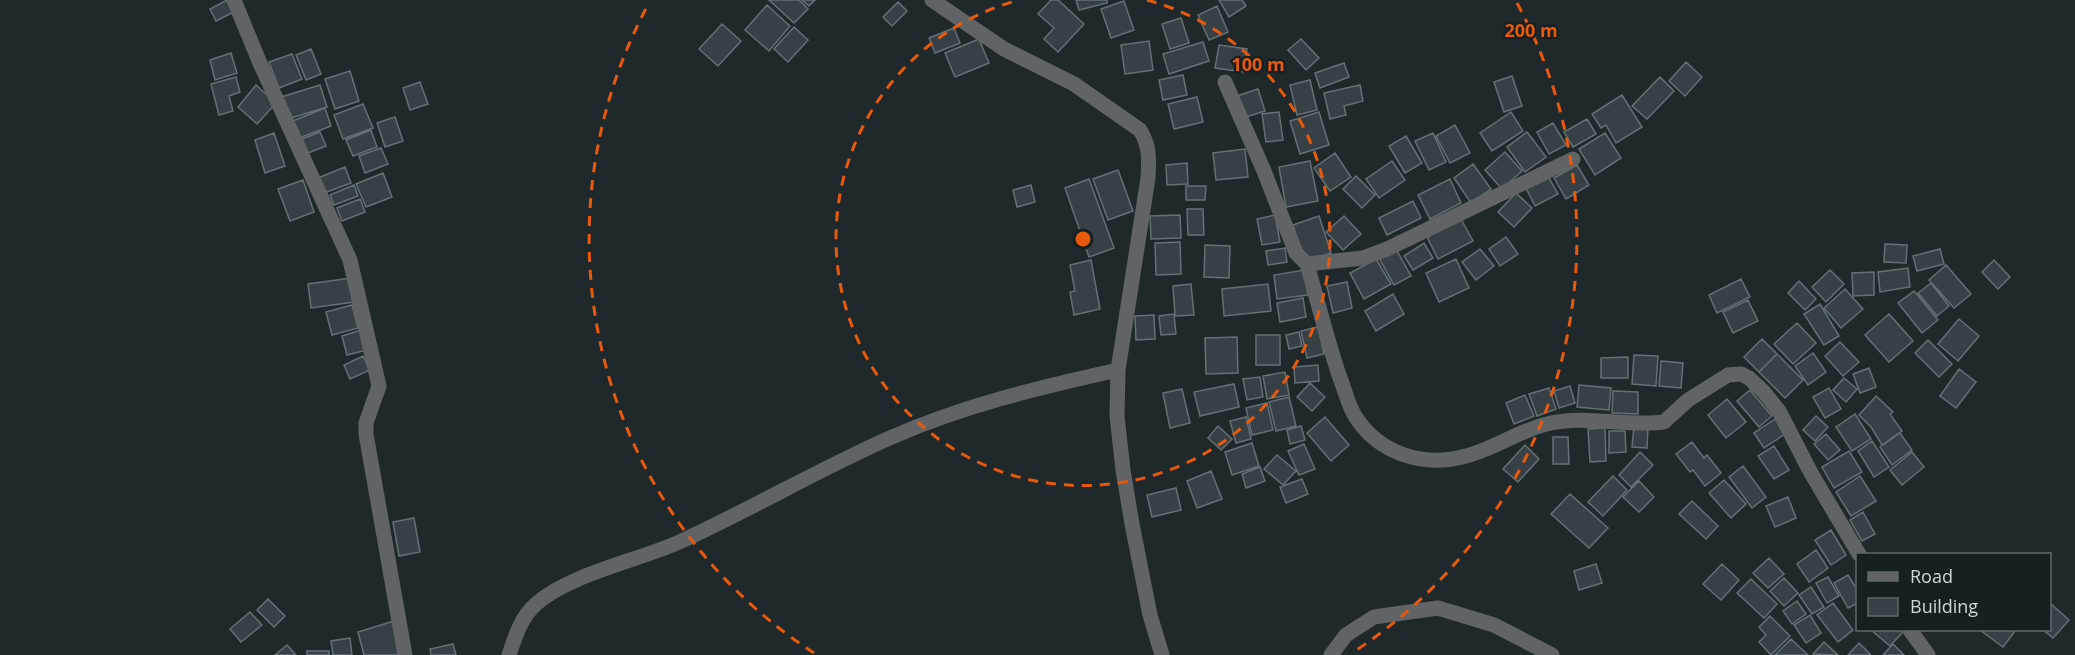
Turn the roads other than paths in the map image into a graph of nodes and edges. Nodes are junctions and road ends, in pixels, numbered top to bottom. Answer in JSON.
{"nodes":[{"id":1,"x":234,"y":0,"type":"edge"},
{"id":2,"x":932,"y":0,"type":"edge"},
{"id":3,"x":1225,"y":82,"type":"dead end"},
{"id":4,"x":1573,"y":159,"type":"dead end"},
{"id":5,"x":1307,"y":264,"type":"junction"},
{"id":6,"x":1118,"y":370,"type":"junction"},
{"id":7,"x":1857,"y":553,"type":"edge"},
{"id":8,"x":1911,"y":631,"type":"edge"},
{"id":9,"x":405,"y":655,"type":"edge"},
{"id":10,"x":508,"y":655,"type":"edge"},
{"id":11,"x":1162,"y":655,"type":"edge"},
{"id":12,"x":1331,"y":655,"type":"edge"},
{"id":13,"x":1552,"y":655,"type":"edge"},
{"id":14,"x":1928,"y":655,"type":"edge"}],
"edges":[{"from":1,"to":9,"type":"street"},
{"from":2,"to":6,"type":"street"},
{"from":3,"to":5,"type":"street"},
{"from":4,"to":5,"type":"street"},
{"from":5,"to":7,"type":"street"},
{"from":6,"to":10,"type":"street"},
{"from":6,"to":11,"type":"street"},
{"from":8,"to":14,"type":"street"},
{"from":12,"to":13,"type":"street"}]}
